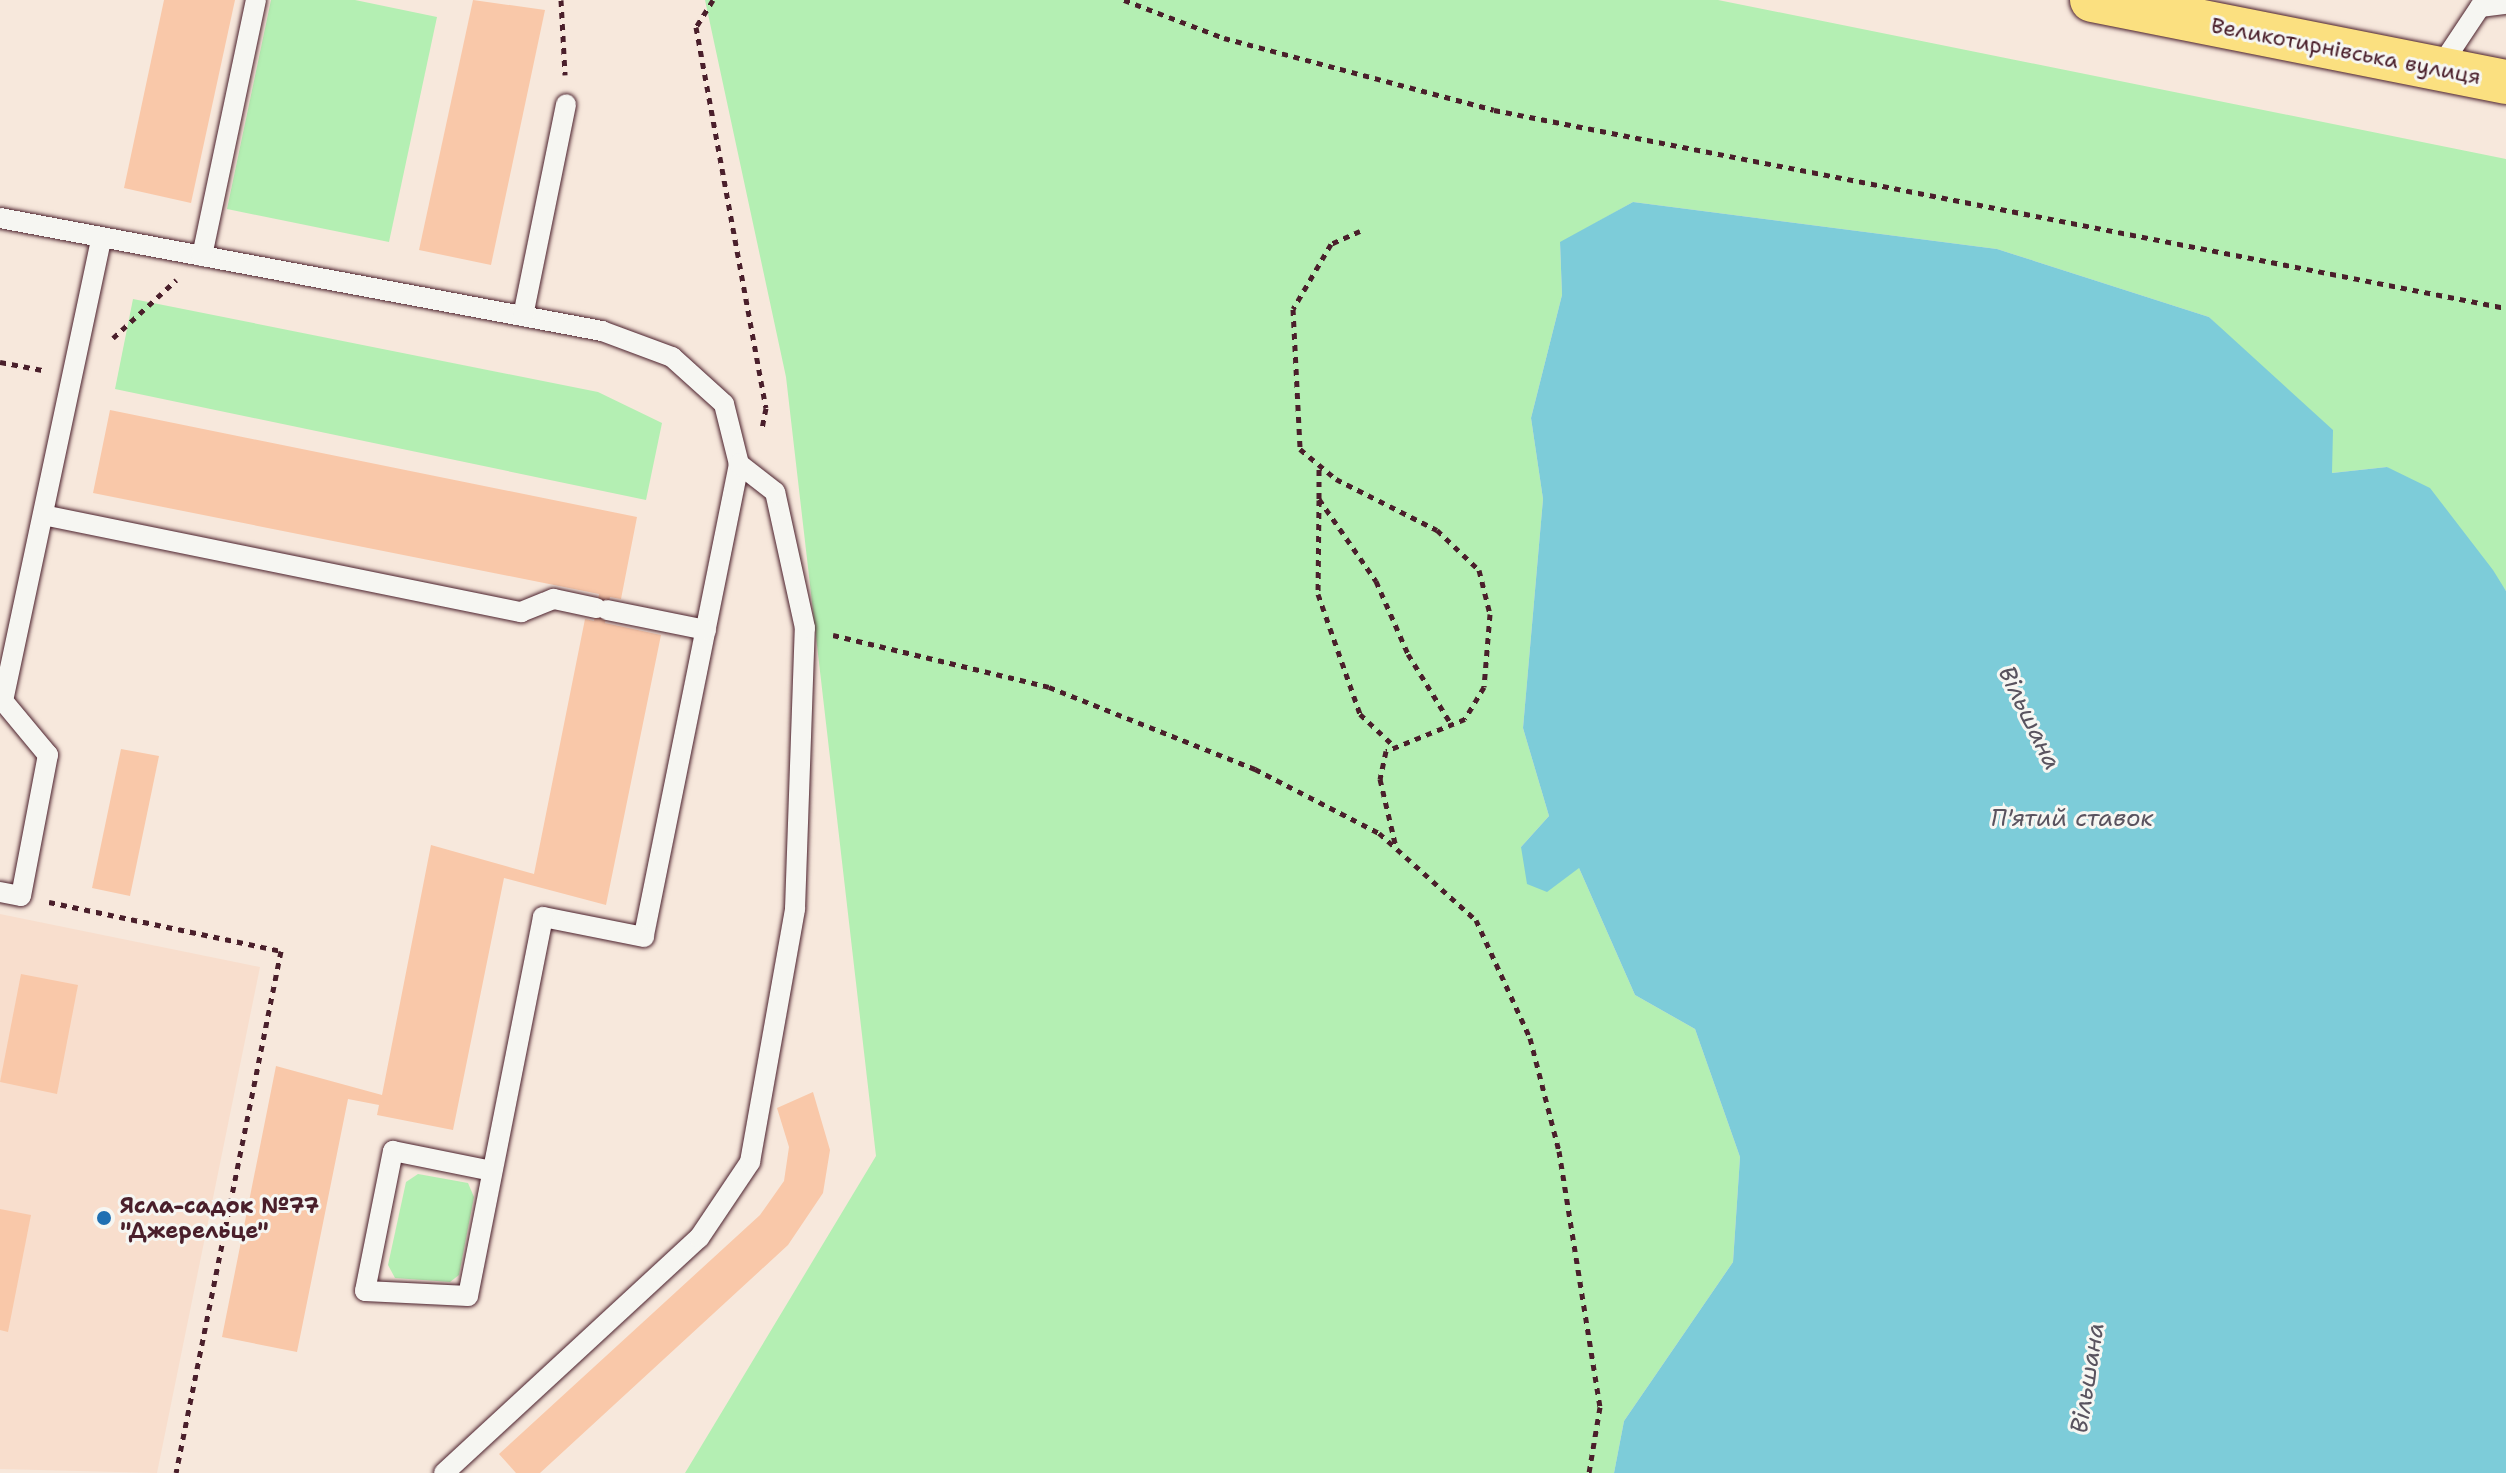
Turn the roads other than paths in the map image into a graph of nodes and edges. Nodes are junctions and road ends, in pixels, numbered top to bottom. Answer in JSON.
{"nodes":[{"id":1,"x":256,"y":0,"type":"edge"},
{"id":2,"x":2092,"y":0,"type":"edge"},
{"id":3,"x":2506,"y":4,"type":"edge"},
{"id":4,"x":2438,"y":70,"type":"junction"},
{"id":5,"x":2506,"y":82,"type":"edge"},
{"id":6,"x":566,"y":104,"type":"road end"},
{"id":7,"x":0,"y":218,"type":"edge"},
{"id":8,"x":102,"y":237,"type":"junction"},
{"id":9,"x":202,"y":256,"type":"junction"},
{"id":10,"x":523,"y":316,"type":"junction"},
{"id":11,"x":739,"y":464,"type":"junction"},
{"id":12,"x":43,"y":515,"type":"junction"},
{"id":13,"x":706,"y":630,"type":"junction"},
{"id":14,"x":0,"y":725,"type":"edge"},
{"id":15,"x":28,"y":731,"type":"junction"},
{"id":16,"x":0,"y":892,"type":"edge"},
{"id":17,"x":492,"y":1171,"type":"junction"},
{"id":18,"x":444,"y":1473,"type":"edge"}],
"edges":[{"from":1,"to":9,"type":"lane"},
{"from":2,"to":4,"type":"main road","name":"Великотирнівська вулиця"},
{"from":3,"to":4,"type":"lane"},
{"from":4,"to":5,"type":"main road","name":"Великотирнівська вулиця"},
{"from":6,"to":10,"type":"lane"},
{"from":7,"to":8,"type":"lane"},
{"from":8,"to":9,"type":"lane"},
{"from":8,"to":12,"type":"lane"},
{"from":9,"to":10,"type":"lane"},
{"from":10,"to":11,"type":"lane"},
{"from":11,"to":13,"type":"lane"},
{"from":11,"to":18,"type":"lane"},
{"from":12,"to":13,"type":"lane"},
{"from":12,"to":15,"type":"lane"},
{"from":13,"to":17,"type":"lane"},
{"from":14,"to":15,"type":"lane"},
{"from":15,"to":16,"type":"lane"},
{"from":17,"to":17,"type":"lane"}]}
